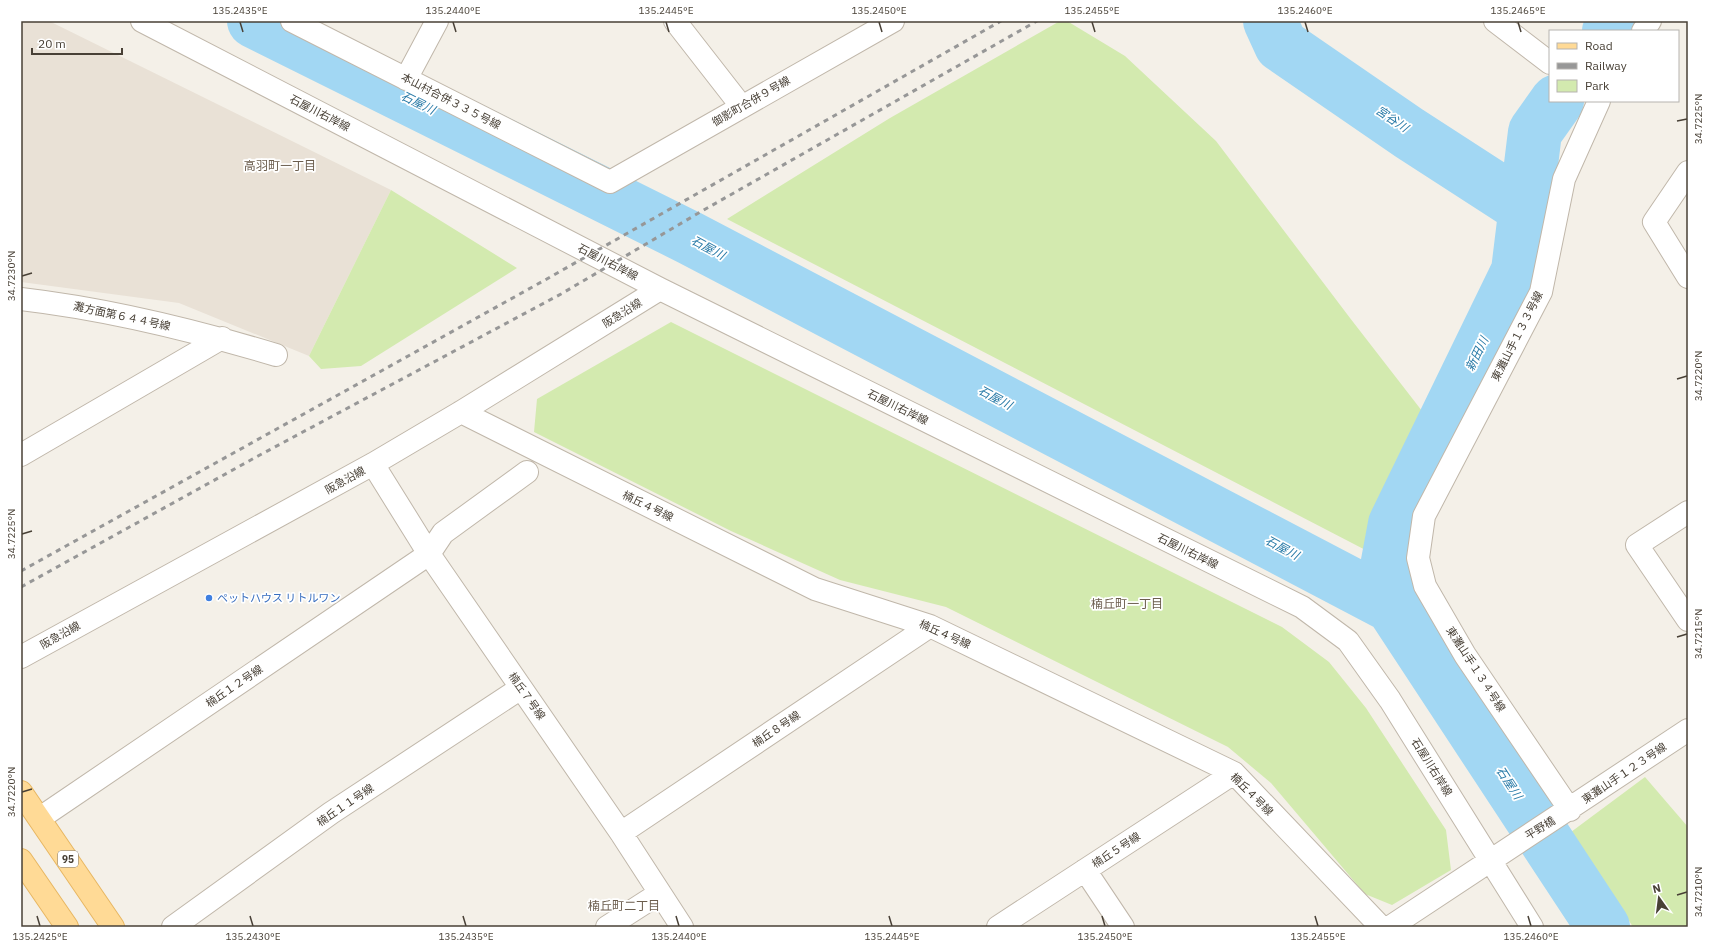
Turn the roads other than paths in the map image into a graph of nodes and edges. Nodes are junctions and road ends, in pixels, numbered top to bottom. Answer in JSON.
{"nodes":[{"id":1,"x":142,"y":21,"type":"edge"},
{"id":2,"x":292,"y":21,"type":"edge"},
{"id":3,"x":437,"y":21,"type":"edge"},
{"id":4,"x":675,"y":21,"type":"edge"},
{"id":5,"x":893,"y":21,"type":"edge"},
{"id":6,"x":1495,"y":21,"type":"edge"},
{"id":7,"x":1650,"y":21,"type":"edge"},
{"id":8,"x":1644,"y":30,"type":"edge"},
{"id":9,"x":1549,"y":62,"type":"edge"},
{"id":10,"x":406,"y":79,"type":"junction"},
{"id":11,"x":1599,"y":102,"type":"edge"},
{"id":12,"x":742,"y":106,"type":"junction"},
{"id":13,"x":1688,"y":172,"type":"edge"},
{"id":14,"x":610,"y":182,"type":"joint"},
{"id":15,"x":1688,"y":277,"type":"edge"},
{"id":16,"x":660,"y":289,"type":"junction"},
{"id":17,"x":21,"y":299,"type":"edge"},
{"id":18,"x":222,"y":338,"type":"junction"},
{"id":19,"x":276,"y":355,"type":"dead end"},
{"id":20,"x":461,"y":412,"type":"junction"},
{"id":21,"x":21,"y":455,"type":"edge"},
{"id":22,"x":373,"y":464,"type":"junction"},
{"id":23,"x":527,"y":472,"type":"dead end"},
{"id":24,"x":1688,"y":512,"type":"edge"},
{"id":25,"x":1424,"y":516,"type":"joint"},
{"id":26,"x":429,"y":554,"type":"junction"},
{"id":27,"x":1688,"y":620,"type":"edge"},
{"id":28,"x":930,"y":626,"type":"junction"},
{"id":29,"x":21,"y":657,"type":"edge"},
{"id":30,"x":521,"y":688,"type":"junction"},
{"id":31,"x":1688,"y":730,"type":"edge"},
{"id":32,"x":1234,"y":773,"type":"junction"},
{"id":33,"x":21,"y":792,"type":"edge"},
{"id":34,"x":1565,"y":813,"type":"junction"},
{"id":35,"x":40,"y":818,"type":"junction"},
{"id":36,"x":621,"y":833,"type":"junction"},
{"id":37,"x":21,"y":860,"type":"edge"},
{"id":38,"x":1490,"y":862,"type":"junction"},
{"id":39,"x":1085,"y":870,"type":"junction"},
{"id":40,"x":660,"y":893,"type":"junction"},
{"id":41,"x":67,"y":927,"type":"edge"},
{"id":42,"x":113,"y":927,"type":"edge"},
{"id":43,"x":173,"y":927,"type":"edge"},
{"id":44,"x":607,"y":927,"type":"edge"},
{"id":45,"x":682,"y":927,"type":"edge"},
{"id":46,"x":998,"y":927,"type":"edge"},
{"id":47,"x":1123,"y":927,"type":"edge"},
{"id":48,"x":1381,"y":927,"type":"edge"},
{"id":49,"x":1390,"y":927,"type":"edge"},
{"id":50,"x":1532,"y":927,"type":"edge"}],
"edges":[{"from":1,"to":16,"type":"street","name":"石屋川右岸線"},
{"from":2,"to":10,"type":"street","name":"本山村合併３３５号線"},
{"from":3,"to":10,"type":"street"},
{"from":4,"to":12,"type":"street"},
{"from":5,"to":12,"type":"street","name":"御影町合併９号線"},
{"from":6,"to":9,"type":"street"},
{"from":7,"to":8,"type":"street"},
{"from":10,"to":14,"type":"street","name":"本山村合併３３５号線"},
{"from":11,"to":25,"type":"street","name":"東灘山手１３３号線"},
{"from":12,"to":14,"type":"street","name":"御影町合併９号線"},
{"from":13,"to":15,"type":"street"},
{"from":16,"to":20,"type":"street","name":"阪急沿線"},
{"from":16,"to":38,"type":"street","name":"石屋川右岸線"},
{"from":17,"to":18,"type":"street","name":"灘方面第６４４号線"},
{"from":18,"to":19,"type":"street","name":"灘方面第６４４号線"},
{"from":18,"to":21,"type":"street"},
{"from":20,"to":22,"type":"street","name":"阪急沿線"},
{"from":20,"to":28,"type":"street","name":"楠丘４号線"},
{"from":22,"to":26,"type":"street","name":"楠丘７号線"},
{"from":22,"to":29,"type":"street","name":"阪急沿線"},
{"from":23,"to":26,"type":"street"},
{"from":24,"to":27,"type":"street"},
{"from":25,"to":34,"type":"street","name":"東灘山手１３４号線"},
{"from":26,"to":30,"type":"street","name":"楠丘７号線"},
{"from":26,"to":35,"type":"street","name":"楠丘１２号線"},
{"from":28,"to":32,"type":"street","name":"楠丘４号線"},
{"from":28,"to":36,"type":"street","name":"楠丘８号線"},
{"from":30,"to":36,"type":"street","name":"楠丘７号線"},
{"from":30,"to":43,"type":"street","name":"楠丘１１号線"},
{"from":31,"to":34,"type":"street","name":"東灘山手１２３号線"},
{"from":32,"to":39,"type":"street","name":"楠丘５号線"},
{"from":32,"to":48,"type":"street","name":"楠丘４号線"},
{"from":33,"to":35,"type":"main road","number":"95"},
{"from":34,"to":38,"type":"street","name":"平野橋"},
{"from":35,"to":42,"type":"main road","number":"95"},
{"from":36,"to":40,"type":"street","name":"楠丘７号線"},
{"from":37,"to":41,"type":"main road"},
{"from":38,"to":49,"type":"street","name":"平野橋"},
{"from":38,"to":50,"type":"street","name":"石屋川右岸線"},
{"from":39,"to":46,"type":"street","name":"楠丘５号線"},
{"from":39,"to":47,"type":"street"},
{"from":40,"to":44,"type":"street"},
{"from":40,"to":45,"type":"street","name":"楠丘７号線"}]}
